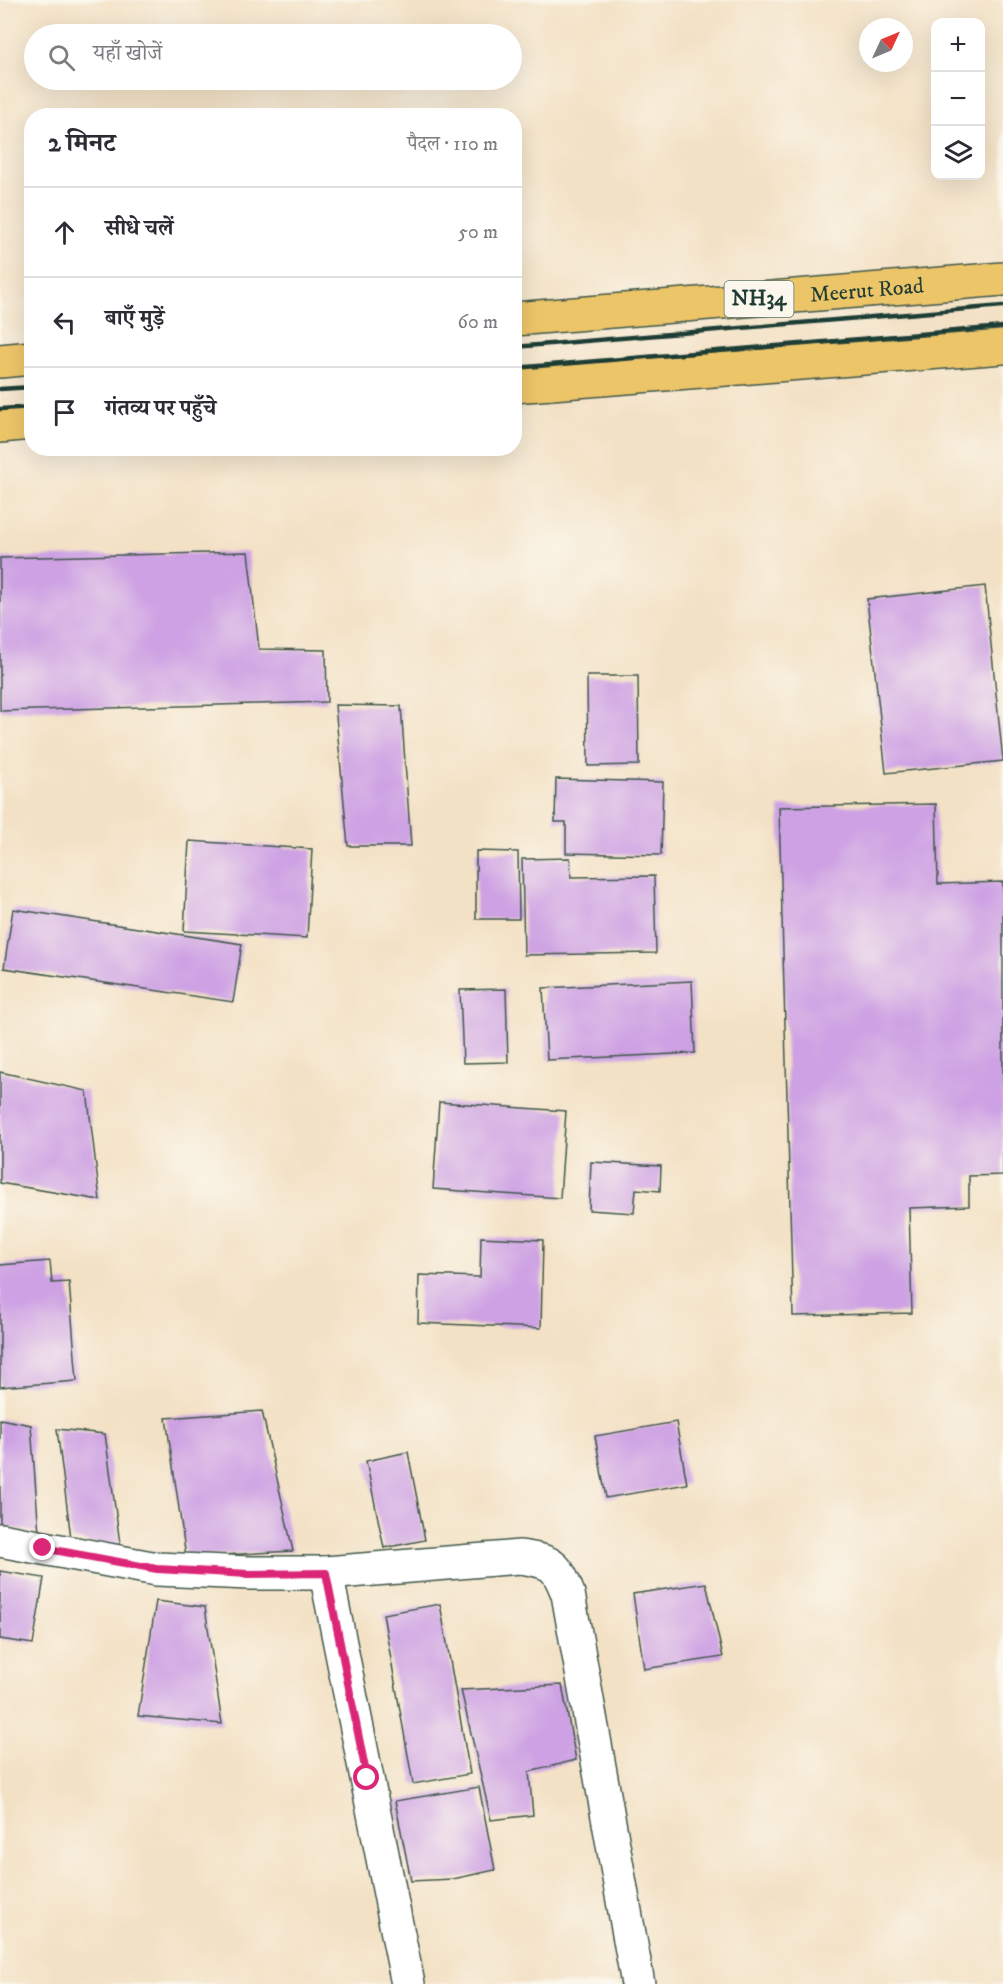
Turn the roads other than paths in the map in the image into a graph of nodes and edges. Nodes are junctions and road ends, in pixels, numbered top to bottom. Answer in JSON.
{"nodes":[{"id":1,"x":1003,"y":279,"type":"edge"},
{"id":2,"x":522,"y":318,"type":"edge"},
{"id":3,"x":1003,"y":347,"type":"edge"},
{"id":4,"x":24,"y":359,"type":"edge"},
{"id":5,"x":0,"y":361,"type":"edge"},
{"id":6,"x":522,"y":385,"type":"edge"},
{"id":7,"x":24,"y":424,"type":"edge"},
{"id":8,"x":0,"y":426,"type":"edge"},
{"id":9,"x":0,"y":1540,"type":"edge"},
{"id":10,"x":326,"y":1573,"type":"junction"},
{"id":11,"x":408,"y":1984,"type":"edge"},
{"id":12,"x":638,"y":1984,"type":"edge"}],
"edges":[{"from":1,"to":2,"type":"highway","name":"Meerut Road","number":"NH34"},
{"from":3,"to":6,"type":"highway"},
{"from":4,"to":5,"type":"highway"},
{"from":7,"to":8,"type":"highway"},
{"from":9,"to":10,"type":"street"},
{"from":10,"to":11,"type":"street"},
{"from":10,"to":12,"type":"street"}]}
